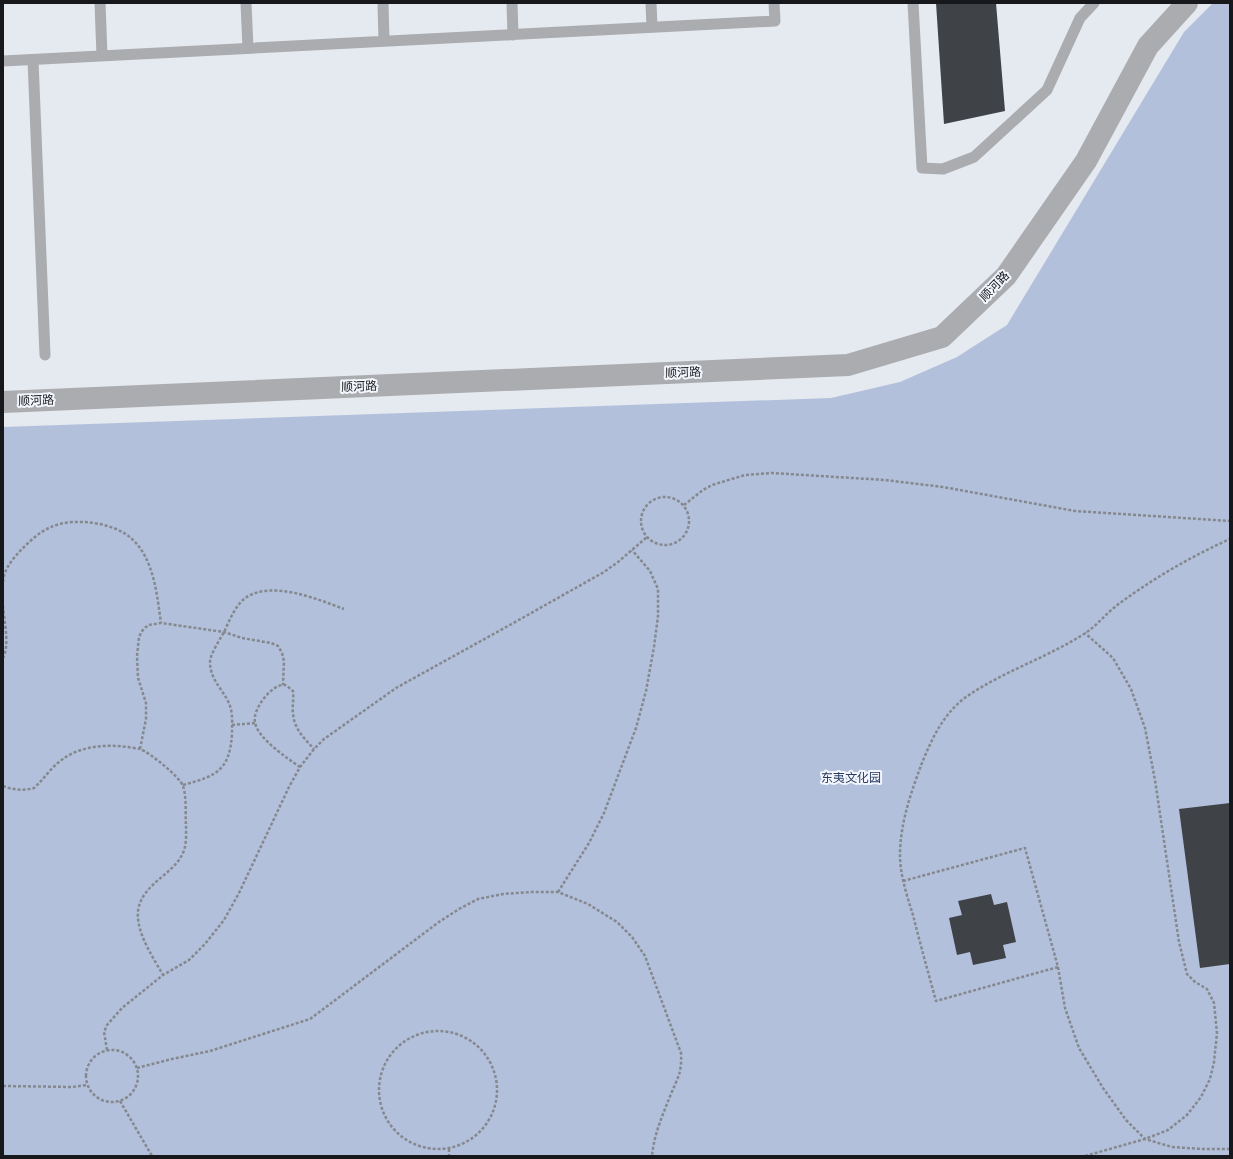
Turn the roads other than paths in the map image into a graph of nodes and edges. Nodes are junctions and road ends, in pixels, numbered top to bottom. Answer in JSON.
{"nodes":[{"id":1,"x":100,"y":3,"type":"edge"},
{"id":2,"x":246,"y":3,"type":"edge"},
{"id":3,"x":383,"y":3,"type":"edge"},
{"id":4,"x":512,"y":3,"type":"edge"},
{"id":5,"x":651,"y":3,"type":"edge"},
{"id":6,"x":774,"y":3,"type":"edge"},
{"id":7,"x":913,"y":3,"type":"edge"},
{"id":8,"x":1094,"y":3,"type":"edge"},
{"id":9,"x":1187,"y":3,"type":"edge"},
{"id":10,"x":652,"y":27,"type":"junction"},
{"id":11,"x":513,"y":34,"type":"junction"},
{"id":12,"x":384,"y":41,"type":"junction"},
{"id":13,"x":248,"y":48,"type":"junction"},
{"id":14,"x":102,"y":56,"type":"junction"},
{"id":15,"x":33,"y":60,"type":"junction"},
{"id":16,"x":3,"y":61,"type":"edge"},
{"id":17,"x":45,"y":355,"type":"dead end"},
{"id":18,"x":3,"y":402,"type":"edge"}],
"edges":[{"from":1,"to":14,"type":"lane"},
{"from":2,"to":13,"type":"lane"},
{"from":3,"to":12,"type":"lane"},
{"from":4,"to":11,"type":"lane"},
{"from":5,"to":10,"type":"lane"},
{"from":6,"to":10,"type":"lane"},
{"from":7,"to":8,"type":"lane"},
{"from":9,"to":18,"type":"street","name":"顺河路"},
{"from":10,"to":11,"type":"lane"},
{"from":11,"to":12,"type":"lane"},
{"from":12,"to":13,"type":"lane"},
{"from":13,"to":14,"type":"lane"},
{"from":14,"to":15,"type":"lane"},
{"from":15,"to":16,"type":"lane"},
{"from":15,"to":17,"type":"lane"}]}
